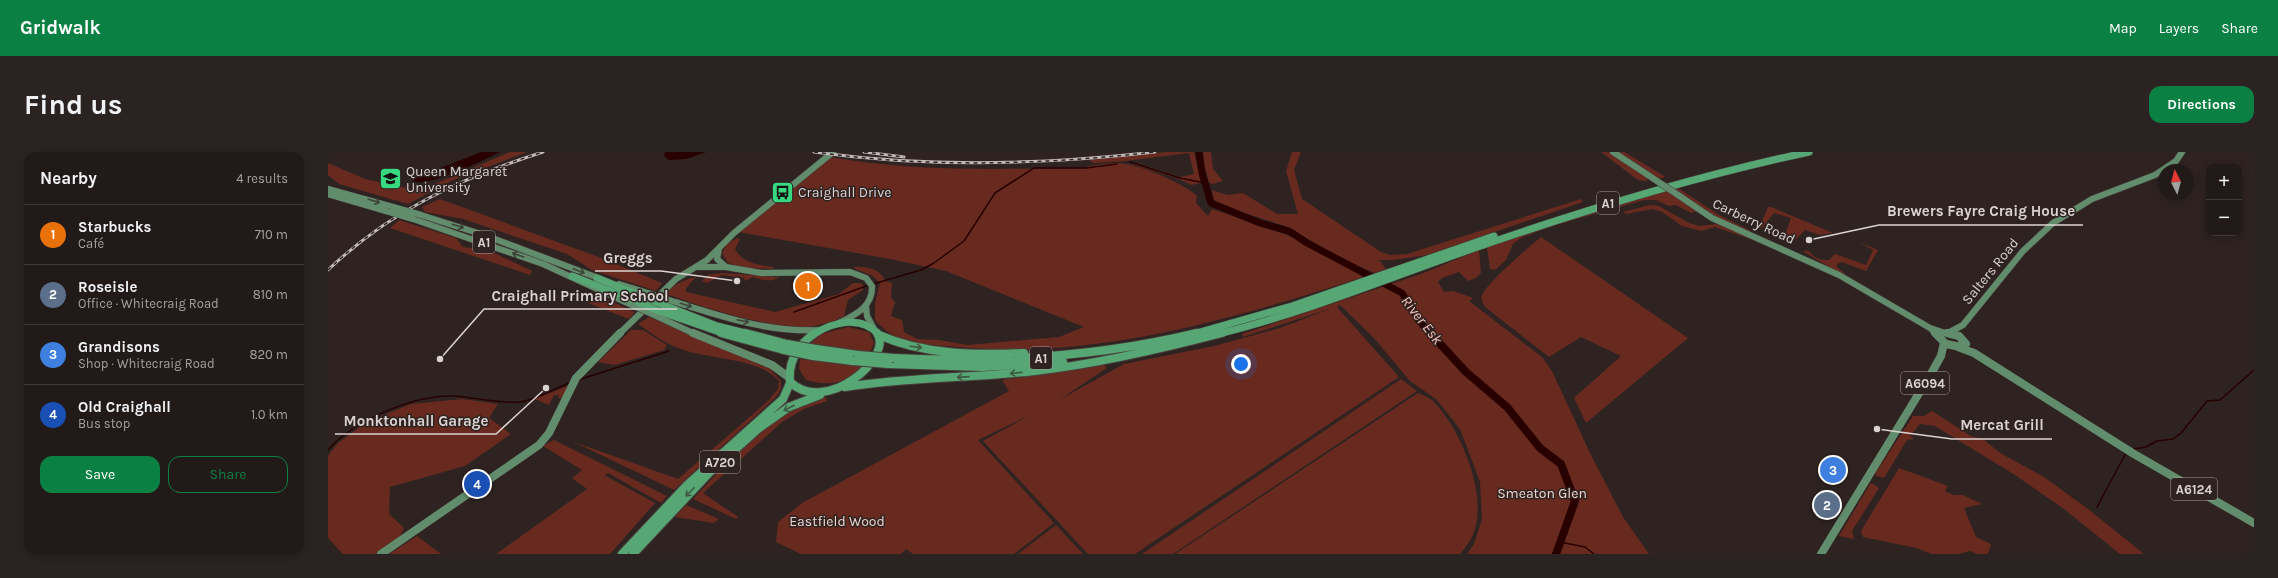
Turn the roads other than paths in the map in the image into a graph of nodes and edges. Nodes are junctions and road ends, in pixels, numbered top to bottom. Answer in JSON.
{"nodes":[{"id":1,"x":833,"y":152,"type":"edge"},
{"id":2,"x":1613,"y":152,"type":"edge"},
{"id":3,"x":1786,"y":152,"type":"edge"},
{"id":4,"x":1809,"y":152,"type":"edge"},
{"id":5,"x":2182,"y":152,"type":"edge"},
{"id":6,"x":328,"y":188,"type":"edge"},
{"id":7,"x":328,"y":194,"type":"edge"},
{"id":8,"x":720,"y":248,"type":"junction"},
{"id":9,"x":718,"y":260,"type":"junction"},
{"id":10,"x":707,"y":263,"type":"junction"},
{"id":11,"x":726,"y":267,"type":"junction"},
{"id":12,"x":1408,"y":268,"type":"junction"},
{"id":13,"x":572,"y":276,"type":"joint"},
{"id":14,"x":598,"y":278,"type":"joint"},
{"id":15,"x":1349,"y":289,"type":"junction"},
{"id":16,"x":641,"y":300,"type":"junction"},
{"id":17,"x":866,"y":306,"type":"junction"},
{"id":18,"x":659,"y":307,"type":"junction"},
{"id":19,"x":835,"y":324,"type":"junction"},
{"id":20,"x":1963,"y":325,"type":"junction"},
{"id":21,"x":874,"y":329,"type":"junction"},
{"id":22,"x":820,"y":330,"type":"junction"},
{"id":23,"x":879,"y":336,"type":"junction"},
{"id":24,"x":1186,"y":336,"type":"junction"},
{"id":25,"x":1945,"y":337,"type":"junction"},
{"id":26,"x":1963,"y":340,"type":"junction"},
{"id":27,"x":1165,"y":347,"type":"junction"},
{"id":28,"x":1957,"y":347,"type":"junction"},
{"id":29,"x":1974,"y":353,"type":"junction"},
{"id":30,"x":1941,"y":356,"type":"junction"},
{"id":31,"x":855,"y":358,"type":"junction"},
{"id":32,"x":789,"y":380,"type":"junction"},
{"id":33,"x":845,"y":387,"type":"junction"},
{"id":34,"x":825,"y":393,"type":"junction"},
{"id":35,"x":2254,"y":523,"type":"edge"},
{"id":36,"x":381,"y":554,"type":"edge"},
{"id":37,"x":622,"y":554,"type":"edge"},
{"id":38,"x":633,"y":554,"type":"edge"},
{"id":39,"x":1821,"y":554,"type":"edge"}],
"edges":[{"from":1,"to":8,"type":"main road"},
{"from":2,"to":25,"type":"main road","name":"Carberry Road","bridge":true},
{"from":3,"to":12,"type":"highway","number":"A1"},
{"from":4,"to":12,"type":"highway","number":"A1"},
{"from":5,"to":20,"type":"main road","name":"Salters Road"},
{"from":6,"to":14,"type":"main road","number":"A1","one_way":true,"bridge":true},
{"from":13,"to":7,"type":"main road","number":"A1","one_way":true,"bridge":true},
{"from":8,"to":9,"type":"main road"},
{"from":8,"to":10,"type":"main road"},
{"from":9,"to":10,"type":"main road"},
{"from":9,"to":11,"type":"main road"},
{"from":10,"to":11,"type":"main road"},
{"from":10,"to":36,"type":"main road"},
{"from":11,"to":17,"type":"main road"},
{"from":12,"to":15,"type":"highway","number":"A1"},
{"from":13,"to":16,"type":"highway","number":"A1"},
{"from":14,"to":16,"type":"highway","number":"A1"},
{"from":15,"to":24,"type":"highway","number":"A1"},
{"from":15,"to":27,"type":"highway","number":"A1"},
{"from":16,"to":18,"type":"highway","number":"A1","bridge":true},
{"from":16,"to":18,"type":"main road","number":"A1","bridge":true},
{"from":17,"to":19,"type":"main road"},
{"from":17,"to":21,"type":"main road"},
{"from":18,"to":22,"type":"main road","number":"A1","one_way":true},
{"from":18,"to":31,"type":"highway","number":"A1","bridge":true},
{"from":18,"to":32,"type":"main road","number":"A1"},
{"from":19,"to":21,"type":"highway"},
{"from":19,"to":22,"type":"highway"},
{"from":20,"to":25,"type":"main road","name":"Salters Road"},
{"from":20,"to":26,"type":"main road","name":"Salters Road"},
{"from":21,"to":23,"type":"highway"},
{"from":22,"to":32,"type":"highway"},
{"from":23,"to":24,"type":"highway","number":"A1","one_way":true},
{"from":23,"to":33,"type":"highway"},
{"from":24,"to":31,"type":"highway","number":"A1","bridge":true},
{"from":25,"to":26,"type":"main road"},
{"from":25,"to":28,"type":"main road"},
{"from":25,"to":30,"type":"main road","number":"A6094"},
{"from":26,"to":28,"type":"main road"},
{"from":26,"to":29,"type":"main road","number":"A6124"},
{"from":27,"to":31,"type":"highway","number":"A1","bridge":true},
{"from":27,"to":33,"type":"highway","number":"A1","one_way":true},
{"from":28,"to":29,"type":"main road","number":"A6124"},
{"from":28,"to":30,"type":"main road","number":"A6094"},
{"from":29,"to":35,"type":"main road","number":"A6124"},
{"from":30,"to":39,"type":"main road","number":"A6094"},
{"from":32,"to":34,"type":"highway"},
{"from":32,"to":37,"type":"highway","number":"A720"},
{"from":33,"to":34,"type":"highway"},
{"from":34,"to":38,"type":"highway","number":"A720","one_way":true}]}
